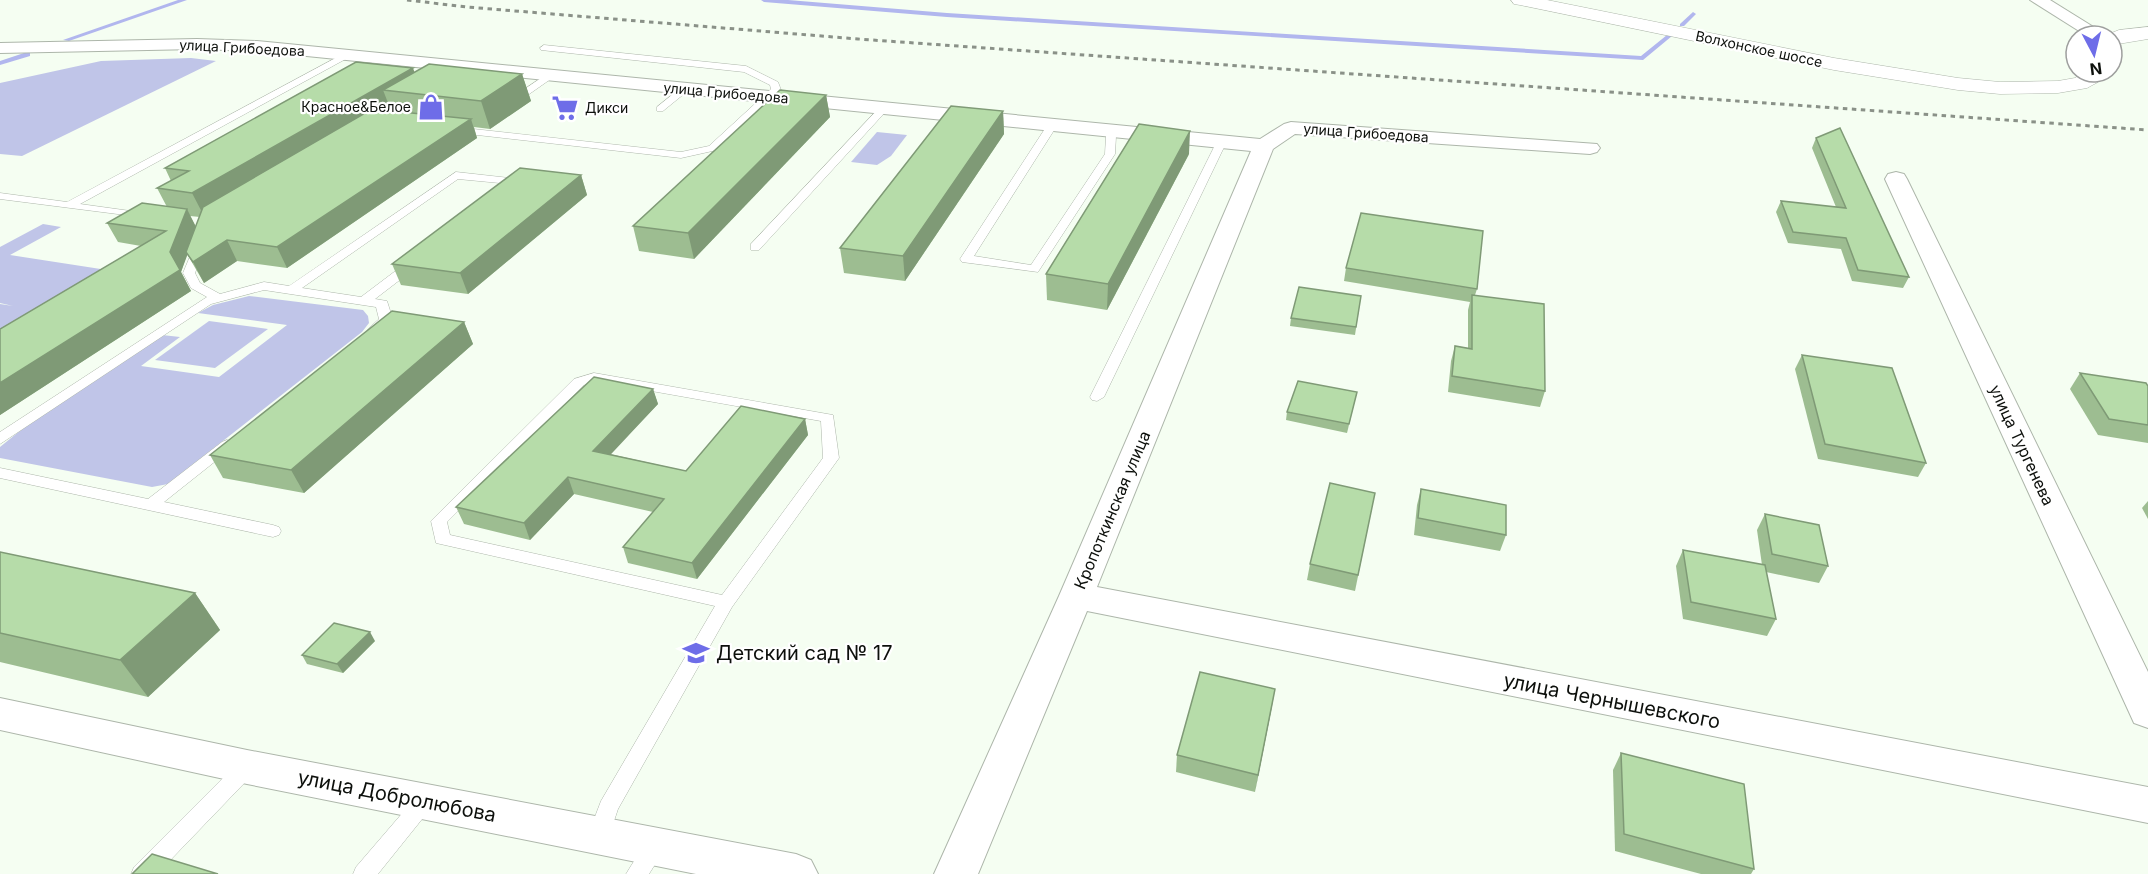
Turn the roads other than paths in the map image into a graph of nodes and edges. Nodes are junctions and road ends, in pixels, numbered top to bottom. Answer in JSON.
{"nodes":[{"id":1,"x":1520,"y":0,"type":"edge"},
{"id":2,"x":2038,"y":0,"type":"edge"},
{"id":3,"x":2079,"y":24,"type":"edge"},
{"id":4,"x":2148,"y":33,"type":"edge"},
{"id":5,"x":2124,"y":36,"type":"edge"},
{"id":6,"x":0,"y":48,"type":"edge"},
{"id":7,"x":544,"y":48,"type":"dead end"},
{"id":8,"x":348,"y":55,"type":"junction"},
{"id":9,"x":550,"y":76,"type":"junction"},
{"id":10,"x":2080,"y":84,"type":"edge"},
{"id":11,"x":685,"y":89,"type":"junction"},
{"id":12,"x":522,"y":95,"type":"edge"},
{"id":13,"x":769,"y":97,"type":"junction"},
{"id":14,"x":884,"y":108,"type":"junction"},
{"id":15,"x":660,"y":109,"type":"dead end"},
{"id":16,"x":1053,"y":124,"type":"junction"},
{"id":17,"x":448,"y":129,"type":"edge"},
{"id":18,"x":1114,"y":130,"type":"junction"},
{"id":19,"x":1222,"y":141,"type":"junction"},
{"id":20,"x":1264,"y":146,"type":"junction"},
{"id":21,"x":1590,"y":148,"type":"dead end"},
{"id":22,"x":1896,"y":179,"type":"dead end"},
{"id":23,"x":0,"y":196,"type":"edge"},
{"id":24,"x":500,"y":196,"type":"edge"},
{"id":25,"x":69,"y":205,"type":"junction"},
{"id":26,"x":161,"y":218,"type":"edge"},
{"id":27,"x":204,"y":234,"type":"edge"},
{"id":28,"x":755,"y":247,"type":"dead end"},
{"id":29,"x":427,"y":252,"type":"edge"},
{"id":30,"x":291,"y":290,"type":"junction"},
{"id":31,"x":218,"y":298,"type":"junction"},
{"id":32,"x":364,"y":301,"type":"junction"},
{"id":33,"x":359,"y":342,"type":"edge"},
{"id":34,"x":1097,"y":397,"type":"dead end"},
{"id":35,"x":0,"y":439,"type":"edge"},
{"id":36,"x":234,"y":439,"type":"edge"},
{"id":37,"x":0,"y":473,"type":"edge"},
{"id":38,"x":148,"y":506,"type":"junction"},
{"id":39,"x":273,"y":531,"type":"dead end"},
{"id":40,"x":1076,"y":596,"type":"junction"},
{"id":41,"x":726,"y":602,"type":"junction"},
{"id":42,"x":2148,"y":712,"type":"edge"},
{"id":43,"x":0,"y":714,"type":"edge"},
{"id":44,"x":247,"y":767,"type":"junction"},
{"id":45,"x":424,"y":802,"type":"junction"},
{"id":46,"x":2148,"y":805,"type":"edge"},
{"id":47,"x":599,"y":836,"type":"junction"},
{"id":48,"x":646,"y":860,"type":"edge"},
{"id":49,"x":142,"y":874,"type":"edge"},
{"id":50,"x":364,"y":874,"type":"edge"},
{"id":51,"x":796,"y":874,"type":"edge"},
{"id":52,"x":956,"y":874,"type":"edge"}],
"edges":[{"from":1,"to":10,"type":"street","name":"Волхонское шоссе"},
{"from":2,"to":3,"type":"street"},
{"from":4,"to":5,"type":"street"},
{"from":6,"to":8,"type":"street","name":"улица Грибоедова"},
{"from":7,"to":13,"type":"lane"},
{"from":8,"to":9,"type":"street","name":"улица Грибоедова"},
{"from":8,"to":25,"type":"lane"},
{"from":9,"to":11,"type":"street","name":"улица Грибоедова"},
{"from":9,"to":12,"type":"lane"},
{"from":11,"to":13,"type":"street","name":"улица Грибоедова"},
{"from":11,"to":15,"type":"lane"},
{"from":13,"to":14,"type":"street","name":"улица Грибоедова"},
{"from":13,"to":17,"type":"lane"},
{"from":14,"to":16,"type":"street","name":"улица Грибоедова"},
{"from":14,"to":28,"type":"lane"},
{"from":16,"to":18,"type":"street","name":"улица Грибоедова"},
{"from":16,"to":18,"type":"lane"},
{"from":18,"to":19,"type":"street","name":"улица Грибоедова"},
{"from":19,"to":20,"type":"street","name":"улица Грибоедова"},
{"from":19,"to":34,"type":"lane"},
{"from":20,"to":21,"type":"street","name":"улица Грибоедова"},
{"from":20,"to":40,"type":"street","name":"Кропоткинская улица"},
{"from":22,"to":42,"type":"street","name":"улица Тургенева"},
{"from":23,"to":25,"type":"lane"},
{"from":24,"to":30,"type":"lane"},
{"from":25,"to":26,"type":"lane"},
{"from":27,"to":31,"type":"lane"},
{"from":29,"to":32,"type":"lane"},
{"from":30,"to":31,"type":"lane"},
{"from":30,"to":32,"type":"lane"},
{"from":31,"to":35,"type":"lane"},
{"from":32,"to":33,"type":"lane"},
{"from":36,"to":38,"type":"lane"},
{"from":37,"to":38,"type":"lane"},
{"from":38,"to":39,"type":"lane"},
{"from":40,"to":46,"type":"street","name":"улица Чернышевского"},
{"from":40,"to":52,"type":"street","name":"Кропоткинская улица"},
{"from":41,"to":41,"type":"lane"},
{"from":41,"to":47,"type":"lane"},
{"from":43,"to":44,"type":"street","name":"улица Добролюбова"},
{"from":44,"to":45,"type":"street","name":"улица Добролюбова"},
{"from":44,"to":49,"type":"lane"},
{"from":45,"to":47,"type":"street","name":"улица Добролюбова"},
{"from":45,"to":50,"type":"lane"},
{"from":47,"to":48,"type":"street","name":"улица Добролюбова"},
{"from":48,"to":51,"type":"street","name":"улица Добролюбова"}]}
